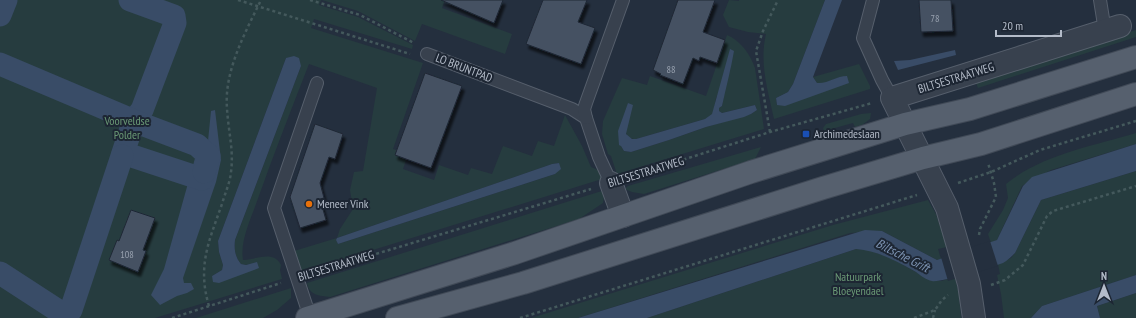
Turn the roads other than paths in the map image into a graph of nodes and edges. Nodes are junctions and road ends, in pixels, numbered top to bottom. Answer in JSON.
{"nodes":[{"id":1,"x":623,"y":0,"type":"edge"},
{"id":2,"x":873,"y":0,"type":"edge"},
{"id":3,"x":1100,"y":0,"type":"edge"},
{"id":4,"x":1112,"y":29,"type":"joint"},
{"id":5,"x":427,"y":54,"type":"road end"},
{"id":6,"x":1136,"y":57,"type":"edge"},
{"id":7,"x":317,"y":83,"type":"dead end"},
{"id":8,"x":1136,"y":94,"type":"edge"},
{"id":9,"x":892,"y":98,"type":"junction"},
{"id":10,"x":586,"y":118,"type":"junction"},
{"id":11,"x":905,"y":124,"type":"junction"},
{"id":12,"x":923,"y":158,"type":"junction"},
{"id":13,"x":611,"y":183,"type":"joint"},
{"id":14,"x":623,"y":216,"type":"junction"},
{"id":15,"x":308,"y":317,"type":"edge"},
{"id":16,"x":397,"y":318,"type":"edge"},
{"id":17,"x":974,"y":318,"type":"edge"}],
"edges":[{"from":1,"to":10,"type":"lane"},
{"from":2,"to":9,"type":"lane"},
{"from":3,"to":4,"type":"lane"},
{"from":4,"to":9,"type":"street","name":"BILTSESTRAATWEG"},
{"from":5,"to":10,"type":"lane","name":"LO BRUNTPAD"},
{"from":6,"to":11,"type":"main road"},
{"from":7,"to":15,"type":"lane"},
{"from":8,"to":12,"type":"main road"},
{"from":9,"to":11,"type":"street"},
{"from":10,"to":13,"type":"lane"},
{"from":11,"to":12,"type":"street"},
{"from":11,"to":14,"type":"main road"},
{"from":12,"to":16,"type":"main road"},
{"from":12,"to":17,"type":"street"},
{"from":13,"to":14,"type":"street"},
{"from":14,"to":15,"type":"main road"}]}
